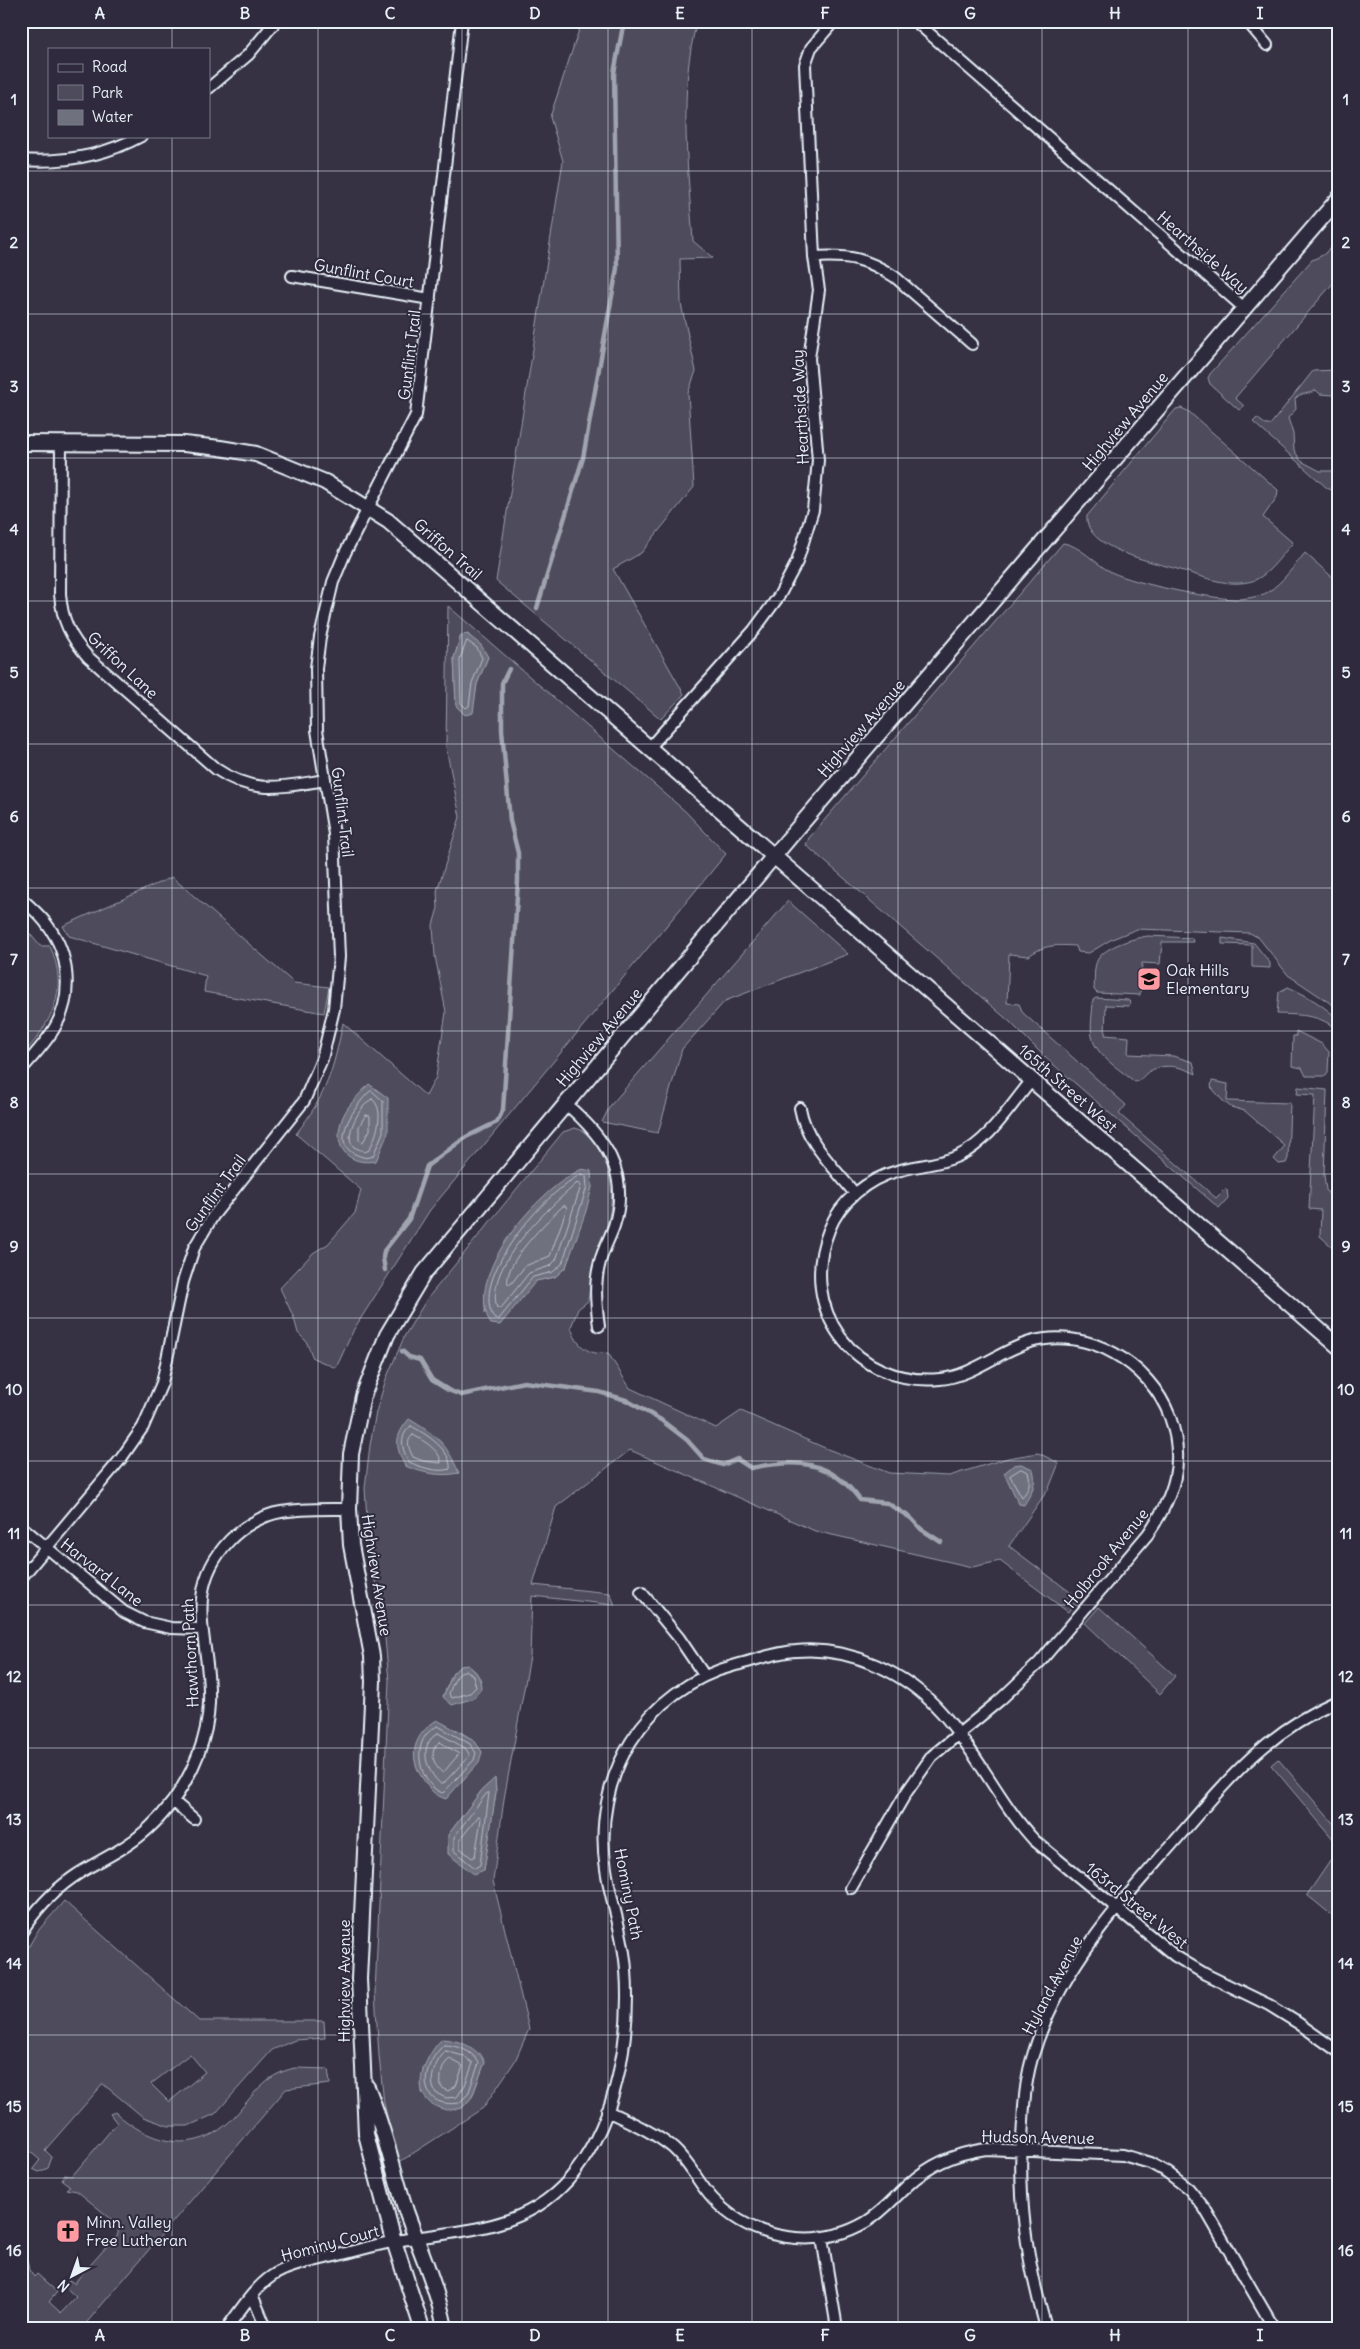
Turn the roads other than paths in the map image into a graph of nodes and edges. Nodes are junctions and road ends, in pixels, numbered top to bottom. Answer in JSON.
{"nodes":[{"id":1,"x":276,"y":21,"type":"edge"},
{"id":2,"x":462,"y":21,"type":"edge"},
{"id":3,"x":834,"y":21,"type":"edge"},
{"id":4,"x":916,"y":21,"type":"edge"},
{"id":5,"x":1247,"y":21,"type":"edge"},
{"id":6,"x":1267,"y":45,"type":"dead end"},
{"id":7,"x":210,"y":87,"type":"edge"},
{"id":8,"x":137,"y":138,"type":"edge"},
{"id":9,"x":21,"y":160,"type":"edge"},
{"id":10,"x":1339,"y":198,"type":"edge"},
{"id":11,"x":814,"y":257,"type":"junction"},
{"id":12,"x":292,"y":276,"type":"dead end"},
{"id":13,"x":430,"y":299,"type":"junction"},
{"id":14,"x":1244,"y":308,"type":"junction"},
{"id":15,"x":972,"y":344,"type":"dead end"},
{"id":16,"x":21,"y":443,"type":"edge"},
{"id":17,"x":61,"y":443,"type":"junction"},
{"id":18,"x":368,"y":507,"type":"junction"},
{"id":19,"x":650,"y":747,"type":"junction"},
{"id":20,"x":325,"y":780,"type":"junction"},
{"id":21,"x":773,"y":856,"type":"junction"},
{"id":22,"x":21,"y":898,"type":"edge"},
{"id":23,"x":21,"y":1070,"type":"edge"},
{"id":24,"x":1032,"y":1080,"type":"junction"},
{"id":25,"x":566,"y":1104,"type":"junction"},
{"id":26,"x":800,"y":1108,"type":"dead end"},
{"id":27,"x":855,"y":1194,"type":"junction"},
{"id":28,"x":599,"y":1326,"type":"dead end"},
{"id":29,"x":1339,"y":1347,"type":"edge"},
{"id":30,"x":349,"y":1509,"type":"junction"},
{"id":31,"x":21,"y":1526,"type":"edge"},
{"id":32,"x":47,"y":1547,"type":"junction"},
{"id":33,"x":21,"y":1578,"type":"edge"},
{"id":34,"x":640,"y":1592,"type":"dead end"},
{"id":35,"x":201,"y":1629,"type":"junction"},
{"id":36,"x":704,"y":1675,"type":"junction"},
{"id":37,"x":1339,"y":1700,"type":"edge"},
{"id":38,"x":958,"y":1733,"type":"junction"},
{"id":39,"x":173,"y":1801,"type":"junction"},
{"id":40,"x":194,"y":1819,"type":"dead end"},
{"id":41,"x":851,"y":1888,"type":"dead end"},
{"id":42,"x":1116,"y":1910,"type":"junction"},
{"id":43,"x":21,"y":1933,"type":"edge"},
{"id":44,"x":1339,"y":2052,"type":"edge"},
{"id":45,"x":364,"y":2079,"type":"junction"},
{"id":46,"x":607,"y":2111,"type":"junction"},
{"id":47,"x":1020,"y":2150,"type":"junction"},
{"id":48,"x":417,"y":2238,"type":"junction"},
{"id":49,"x":822,"y":2238,"type":"junction"},
{"id":50,"x":394,"y":2241,"type":"junction"},
{"id":51,"x":253,"y":2296,"type":"junction"},
{"id":52,"x":227,"y":2328,"type":"edge"},
{"id":53,"x":266,"y":2328,"type":"edge"},
{"id":54,"x":422,"y":2328,"type":"edge"},
{"id":55,"x":445,"y":2328,"type":"edge"},
{"id":56,"x":838,"y":2328,"type":"edge"},
{"id":57,"x":1046,"y":2328,"type":"edge"},
{"id":58,"x":1274,"y":2328,"type":"edge"}],
"edges":[{"from":1,"to":7,"type":"street"},
{"from":2,"to":13,"type":"street","name":"Gunflint Trail"},
{"from":3,"to":11,"type":"street","name":"Hearthside Way"},
{"from":4,"to":14,"type":"street","name":"Hearthside Way"},
{"from":5,"to":6,"type":"street"},
{"from":8,"to":9,"type":"street"},
{"from":10,"to":14,"type":"street","name":"Highview Avenue"},
{"from":11,"to":15,"type":"street"},
{"from":11,"to":19,"type":"street","name":"Hearthside Way"},
{"from":12,"to":13,"type":"street","name":"Gunflint Court"},
{"from":13,"to":18,"type":"street","name":"Gunflint Trail"},
{"from":14,"to":21,"type":"street","name":"Highview Avenue"},
{"from":16,"to":17,"type":"street","name":"Griffon Trail"},
{"from":17,"to":18,"type":"street","name":"Griffon Trail"},
{"from":17,"to":20,"type":"street","name":"Griffon Lane"},
{"from":18,"to":19,"type":"street","name":"Griffon Trail"},
{"from":18,"to":20,"type":"street","name":"Gunflint Trail"},
{"from":19,"to":21,"type":"street","name":"Griffon Trail"},
{"from":20,"to":32,"type":"street","name":"Gunflint Trail"},
{"from":21,"to":24,"type":"street","name":"165th Street West"},
{"from":21,"to":25,"type":"street","name":"Highview Avenue"},
{"from":22,"to":23,"type":"street"},
{"from":24,"to":27,"type":"street","name":"Holbrook Avenue"},
{"from":24,"to":29,"type":"street","name":"165th Street West"},
{"from":25,"to":28,"type":"street"},
{"from":25,"to":30,"type":"street","name":"Highview Avenue"},
{"from":26,"to":27,"type":"street"},
{"from":27,"to":38,"type":"street","name":"Holbrook Avenue"},
{"from":30,"to":35,"type":"street","name":"Hawthorn Path"},
{"from":30,"to":45,"type":"street","name":"Highview Avenue"},
{"from":31,"to":32,"type":"street","name":"Harvard Lane"},
{"from":32,"to":33,"type":"street","name":"Gunflint Trail"},
{"from":32,"to":35,"type":"street","name":"Harvard Lane"},
{"from":34,"to":36,"type":"street"},
{"from":35,"to":39,"type":"street","name":"Hawthorn Path"},
{"from":36,"to":38,"type":"street","name":"Hominy Path"},
{"from":36,"to":46,"type":"street","name":"Hominy Path"},
{"from":37,"to":42,"type":"street","name":"Hyland Avenue"},
{"from":38,"to":41,"type":"street","name":"Holbrook Avenue"},
{"from":38,"to":42,"type":"street","name":"163rd Street West"},
{"from":39,"to":40,"type":"street"},
{"from":39,"to":43,"type":"street","name":"Hawthorn Path"},
{"from":42,"to":44,"type":"street","name":"163rd Street West"},
{"from":42,"to":47,"type":"street","name":"Hyland Avenue"},
{"from":45,"to":48,"type":"street","name":"Highview Avenue"},
{"from":45,"to":50,"type":"street","name":"Highview Avenue"},
{"from":46,"to":48,"type":"street","name":"Hominy Path"},
{"from":46,"to":49,"type":"street","name":"Hudson Avenue"},
{"from":47,"to":49,"type":"street","name":"Hudson Avenue"},
{"from":47,"to":57,"type":"street","name":"Hyland Avenue"},
{"from":47,"to":58,"type":"street","name":"Hudson Avenue"},
{"from":48,"to":50,"type":"street","name":"Hominy Path"},
{"from":48,"to":55,"type":"street","name":"Highview Avenue"},
{"from":49,"to":56,"type":"street"},
{"from":50,"to":51,"type":"street","name":"Hominy Court"},
{"from":50,"to":54,"type":"street","name":"Highview Avenue"},
{"from":51,"to":52,"type":"street","name":"Hominy Court"},
{"from":51,"to":53,"type":"street"}]}
